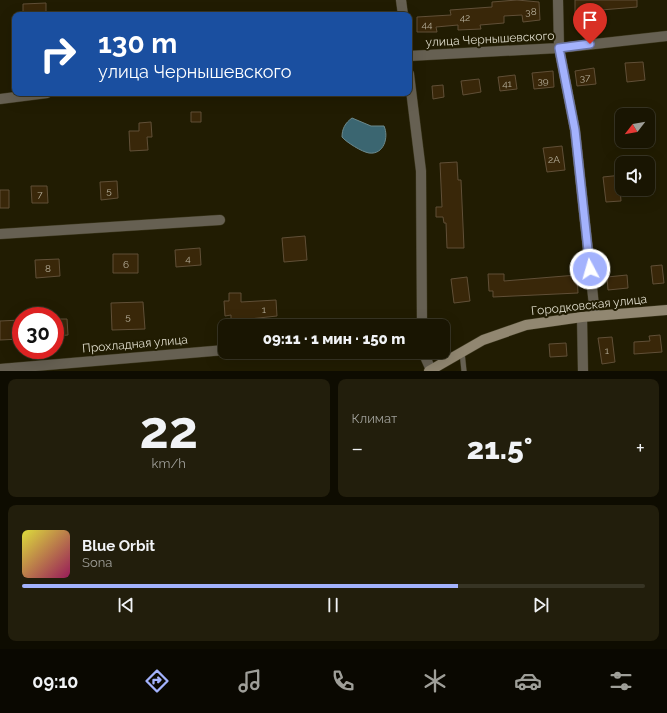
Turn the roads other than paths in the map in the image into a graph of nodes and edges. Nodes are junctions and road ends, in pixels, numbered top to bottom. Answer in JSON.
{"nodes":[{"id":1,"x":401,"y":0,"type":"edge"},
{"id":2,"x":558,"y":0,"type":"edge"},
{"id":3,"x":403,"y":12,"type":"edge"},
{"id":4,"x":667,"y":36,"type":"edge"},
{"id":5,"x":559,"y":48,"type":"junction"},
{"id":6,"x":412,"y":56,"type":"edge"},
{"id":7,"x":24,"y":96,"type":"edge"},
{"id":8,"x":412,"y":96,"type":"edge"},
{"id":9,"x":0,"y":99,"type":"edge"},
{"id":10,"x":220,"y":220,"type":"dead end"},
{"id":11,"x":0,"y":234,"type":"edge"},
{"id":12,"x":667,"y":310,"type":"edge"},
{"id":13,"x":595,"y":315,"type":"junction"},
{"id":14,"x":582,"y":317,"type":"junction"},
{"id":15,"x":422,"y":319,"type":"edge"},
{"id":16,"x":218,"y":351,"type":"edge"},
{"id":17,"x":462,"y":352,"type":"junction"},
{"id":18,"x":425,"y":359,"type":"edge"},
{"id":19,"x":0,"y":369,"type":"edge"},
{"id":20,"x":430,"y":370,"type":"edge"},
{"id":21,"x":464,"y":371,"type":"edge"},
{"id":22,"x":583,"y":371,"type":"edge"}],
"edges":[{"from":1,"to":3,"type":"street"},
{"from":2,"to":5,"type":"street"},
{"from":4,"to":5,"type":"street","name":"улица Чернышевского"},
{"from":5,"to":6,"type":"street","name":"улица Чернышевского"},
{"from":5,"to":13,"type":"street"},
{"from":7,"to":9,"type":"street"},
{"from":8,"to":15,"type":"street"},
{"from":10,"to":11,"type":"street"},
{"from":12,"to":13,"type":"main road","name":"Городковская улица"},
{"from":13,"to":14,"type":"main road","name":"Городковская улица"},
{"from":14,"to":17,"type":"main road","name":"Городковская улица"},
{"from":14,"to":22,"type":"street"},
{"from":16,"to":19,"type":"street","name":"Прохладная улица"},
{"from":17,"to":20,"type":"main road","name":"Городковская улица"},
{"from":17,"to":21,"type":"lane"},
{"from":18,"to":20,"type":"street"}]}
